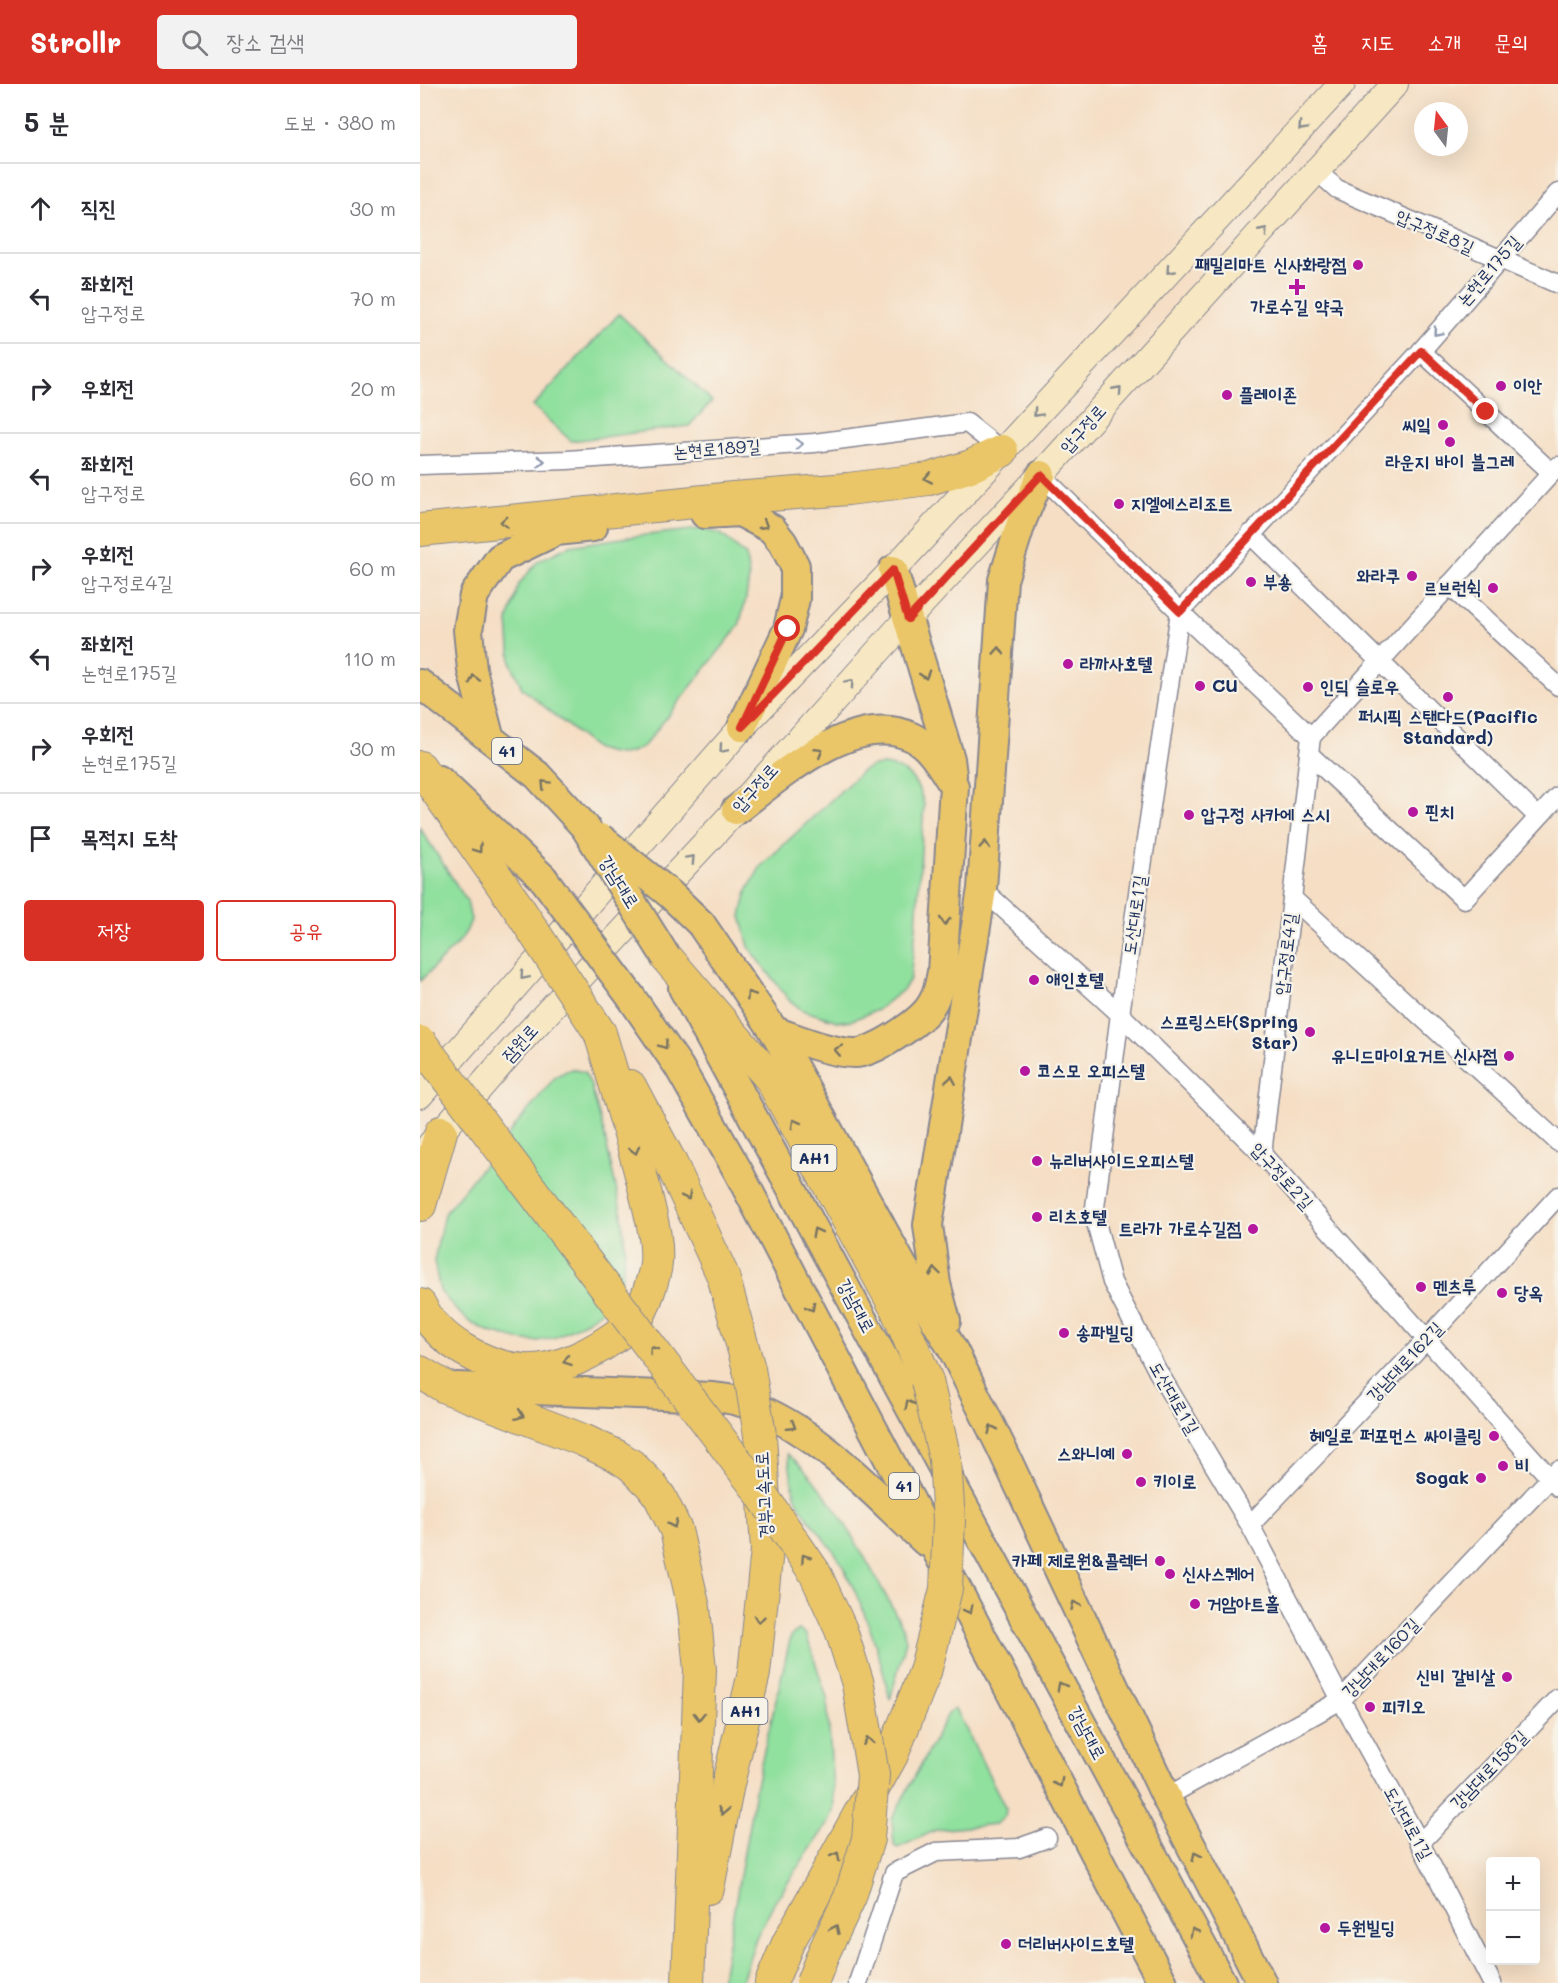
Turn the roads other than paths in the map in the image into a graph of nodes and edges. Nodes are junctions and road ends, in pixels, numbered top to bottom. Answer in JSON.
{"nodes":[{"id":1,"x":1343,"y":84,"type":"edge"},
{"id":2,"x":1395,"y":84,"type":"edge"},
{"id":3,"x":1373,"y":109,"type":"junction"},
{"id":4,"x":1318,"y":172,"type":"junction"},
{"id":5,"x":1558,"y":193,"type":"edge"},
{"id":6,"x":1498,"y":260,"type":"junction"},
{"id":7,"x":1558,"y":284,"type":"edge"},
{"id":8,"x":1421,"y":351,"type":"junction"},
{"id":9,"x":1002,"y":451,"type":"junction"},
{"id":10,"x":420,"y":465,"type":"edge"},
{"id":11,"x":1555,"y":469,"type":"edge"},
{"id":12,"x":1041,"y":475,"type":"junction"},
{"id":13,"x":420,"y":530,"type":"edge"},
{"id":14,"x":1250,"y":534,"type":"junction"},
{"id":15,"x":893,"y":570,"type":"junction"},
{"id":16,"x":1449,"y":585,"type":"junction"},
{"id":17,"x":1180,"y":612,"type":"junction"},
{"id":18,"x":908,"y":619,"type":"junction"},
{"id":19,"x":1377,"y":661,"type":"junction"},
{"id":20,"x":420,"y":684,"type":"edge"},
{"id":21,"x":1558,"y":686,"type":"edge"},
{"id":22,"x":742,"y":727,"type":"junction"},
{"id":23,"x":489,"y":736,"type":"junction"},
{"id":24,"x":1310,"y":745,"type":"junction"},
{"id":25,"x":420,"y":765,"type":"edge"},
{"id":26,"x":954,"y":786,"type":"junction"},
{"id":27,"x":1558,"y":796,"type":"edge"},
{"id":28,"x":736,"y":810,"type":"junction"},
{"id":29,"x":1539,"y":817,"type":"junction"},
{"id":30,"x":585,"y":827,"type":"junction"},
{"id":31,"x":982,"y":889,"type":"junction"},
{"id":32,"x":1293,"y":899,"type":"junction"},
{"id":33,"x":622,"y":932,"type":"joint"},
{"id":34,"x":666,"y":957,"type":"junction"},
{"id":35,"x":1120,"y":1014,"type":"junction"},
{"id":36,"x":774,"y":1031,"type":"junction"},
{"id":37,"x":600,"y":1033,"type":"junction"},
{"id":38,"x":420,"y":1042,"type":"edge"},
{"id":39,"x":420,"y":1095,"type":"edge"},
{"id":40,"x":441,"y":1132,"type":"junction"},
{"id":41,"x":1558,"y":1142,"type":"edge"},
{"id":42,"x":1262,"y":1154,"type":"junction"},
{"id":43,"x":420,"y":1157,"type":"edge"},
{"id":44,"x":1558,"y":1196,"type":"edge"},
{"id":45,"x":420,"y":1205,"type":"edge"},
{"id":46,"x":420,"y":1305,"type":"edge"},
{"id":47,"x":1427,"y":1339,"type":"junction"},
{"id":48,"x":953,"y":1350,"type":"junction"},
{"id":49,"x":433,"y":1380,"type":"edge"},
{"id":50,"x":1555,"y":1478,"type":"edge"},
{"id":51,"x":1250,"y":1526,"type":"junction"},
{"id":52,"x":939,"y":1554,"type":"junction"},
{"id":53,"x":1558,"y":1698,"type":"edge"},
{"id":54,"x":1341,"y":1700,"type":"junction"},
{"id":55,"x":1166,"y":1797,"type":"junction"},
{"id":56,"x":1047,"y":1838,"type":"dead end"},
{"id":57,"x":1420,"y":1843,"type":"junction"},
{"id":58,"x":689,"y":1983,"type":"edge"},
{"id":59,"x":771,"y":1983,"type":"edge"},
{"id":60,"x":812,"y":1983,"type":"edge"},
{"id":61,"x":858,"y":1983,"type":"edge"},
{"id":62,"x":1163,"y":1983,"type":"edge"},
{"id":63,"x":1222,"y":1983,"type":"edge"},
{"id":64,"x":1262,"y":1983,"type":"edge"},
{"id":65,"x":1492,"y":1983,"type":"edge"}],
"edges":[{"from":1,"to":3,"type":"main road"},
{"from":1,"to":9,"type":"main road","one_way":true},
{"from":2,"to":3,"type":"main road","name":"압구정로"},
{"from":3,"to":4,"type":"main road","name":"압구정로"},
{"from":4,"to":6,"type":"street","name":"압구정로8길"},
{"from":12,"to":4,"type":"main road","name":"압구정로","one_way":true},
{"from":5,"to":6,"type":"street","name":"논현로175길"},
{"from":6,"to":7,"type":"street","name":"압구정로8길"},
{"from":6,"to":8,"type":"street","name":"논현로175길","one_way":true},
{"from":8,"to":11,"type":"street"},
{"from":8,"to":14,"type":"street","name":"논현로175길"},
{"from":10,"to":9,"type":"street","name":"논현로189길","one_way":true},
{"from":9,"to":13,"type":"highway","one_way":true},
{"from":9,"to":15,"type":"main road"},
{"from":11,"to":16,"type":"street"},
{"from":12,"to":17,"type":"street"},
{"from":12,"to":18,"type":"main road","name":"압구정로"},
{"from":31,"to":12,"type":"main road","one_way":true},
{"from":14,"to":17,"type":"street","name":"논현로175길"},
{"from":14,"to":19,"type":"street"},
{"from":15,"to":18,"type":"main road"},
{"from":15,"to":22,"type":"main road"},
{"from":16,"to":19,"type":"street"},
{"from":16,"to":21,"type":"street"},
{"from":17,"to":24,"type":"street"},
{"from":17,"to":35,"type":"street","name":"도산대로1길"},
{"from":18,"to":26,"type":"main road","one_way":true},
{"from":28,"to":18,"type":"main road","name":"압구정로","one_way":true},
{"from":19,"to":24,"type":"street"},
{"from":19,"to":29,"type":"street"},
{"from":20,"to":23,"type":"main road","name":"강남대로","number":"41"},
{"from":23,"to":22,"type":"main road","one_way":true},
{"from":22,"to":39,"type":"main road","one_way":true},
{"from":30,"to":23,"type":"main road","name":"강남대로","number":"41","one_way":true},
{"from":24,"to":29,"type":"street"},
{"from":24,"to":32,"type":"street","name":"압구정로4길"},
{"from":25,"to":37,"type":"highway","number":"AH1","one_way":true,"bridge":true},
{"from":25,"to":52,"type":"main road","number":"41","one_way":true,"bridge":true},
{"from":28,"to":26,"type":"main road","one_way":true},
{"from":26,"to":36,"type":"main road","one_way":true},
{"from":27,"to":29,"type":"street"},
{"from":33,"to":28,"type":"main road","name":"압구정로","one_way":true},
{"from":30,"to":34,"type":"main road","name":"강남대로","number":"41","bridge":true},
{"from":36,"to":30,"type":"main road","one_way":true,"bridge":true},
{"from":31,"to":35,"type":"street","name":"압구정로2길"},
{"from":48,"to":31,"type":"main road","one_way":true},
{"from":32,"to":41,"type":"street"},
{"from":32,"to":42,"type":"street","name":"압구정로4길"},
{"from":33,"to":40,"type":"main road","name":"잠원로"},
{"from":59,"to":34,"type":"highway","number":"AH1","one_way":true,"bridge":true},
{"from":63,"to":34,"type":"main road","name":"강남대로","one_way":true},
{"from":35,"to":42,"type":"street","name":"압구정로2길"},
{"from":35,"to":51,"type":"street","name":"도산대로1길"},
{"from":36,"to":48,"type":"main road"},
{"from":37,"to":46,"type":"highway","one_way":true},
{"from":37,"to":58,"type":"highway","name":"경부고속도로","number":"AH1","one_way":true,"bridge":true},
{"from":60,"to":38,"type":"highway","one_way":true,"bridge":true},
{"from":40,"to":43,"type":"main road","name":"잠원로"},
{"from":40,"to":45,"type":"highway"},
{"from":42,"to":47,"type":"street","name":"압구정로2길"},
{"from":44,"to":47,"type":"street","name":"강남대로162길"},
{"from":47,"to":50,"type":"street","name":"압구정로2길"},
{"from":47,"to":51,"type":"street","name":"강남대로162길"},
{"from":55,"to":48,"type":"main road","one_way":true},
{"from":49,"to":52,"type":"main road","one_way":true},
{"from":49,"to":58,"type":"highway","one_way":true},
{"from":50,"to":54,"type":"street","name":"강남대로160길"},
{"from":51,"to":54,"type":"street","name":"도산대로1길"},
{"from":52,"to":62,"type":"main road","number":"41","one_way":true},
{"from":53,"to":57,"type":"street","name":"강남대로158길"},
{"from":54,"to":55,"type":"street","name":"강남대로160길"},
{"from":54,"to":57,"type":"street","name":"도산대로1길"},
{"from":64,"to":55,"type":"main road","one_way":true},
{"from":56,"to":61,"type":"street"},
{"from":57,"to":65,"type":"street","name":"도산대로1길"}]}
